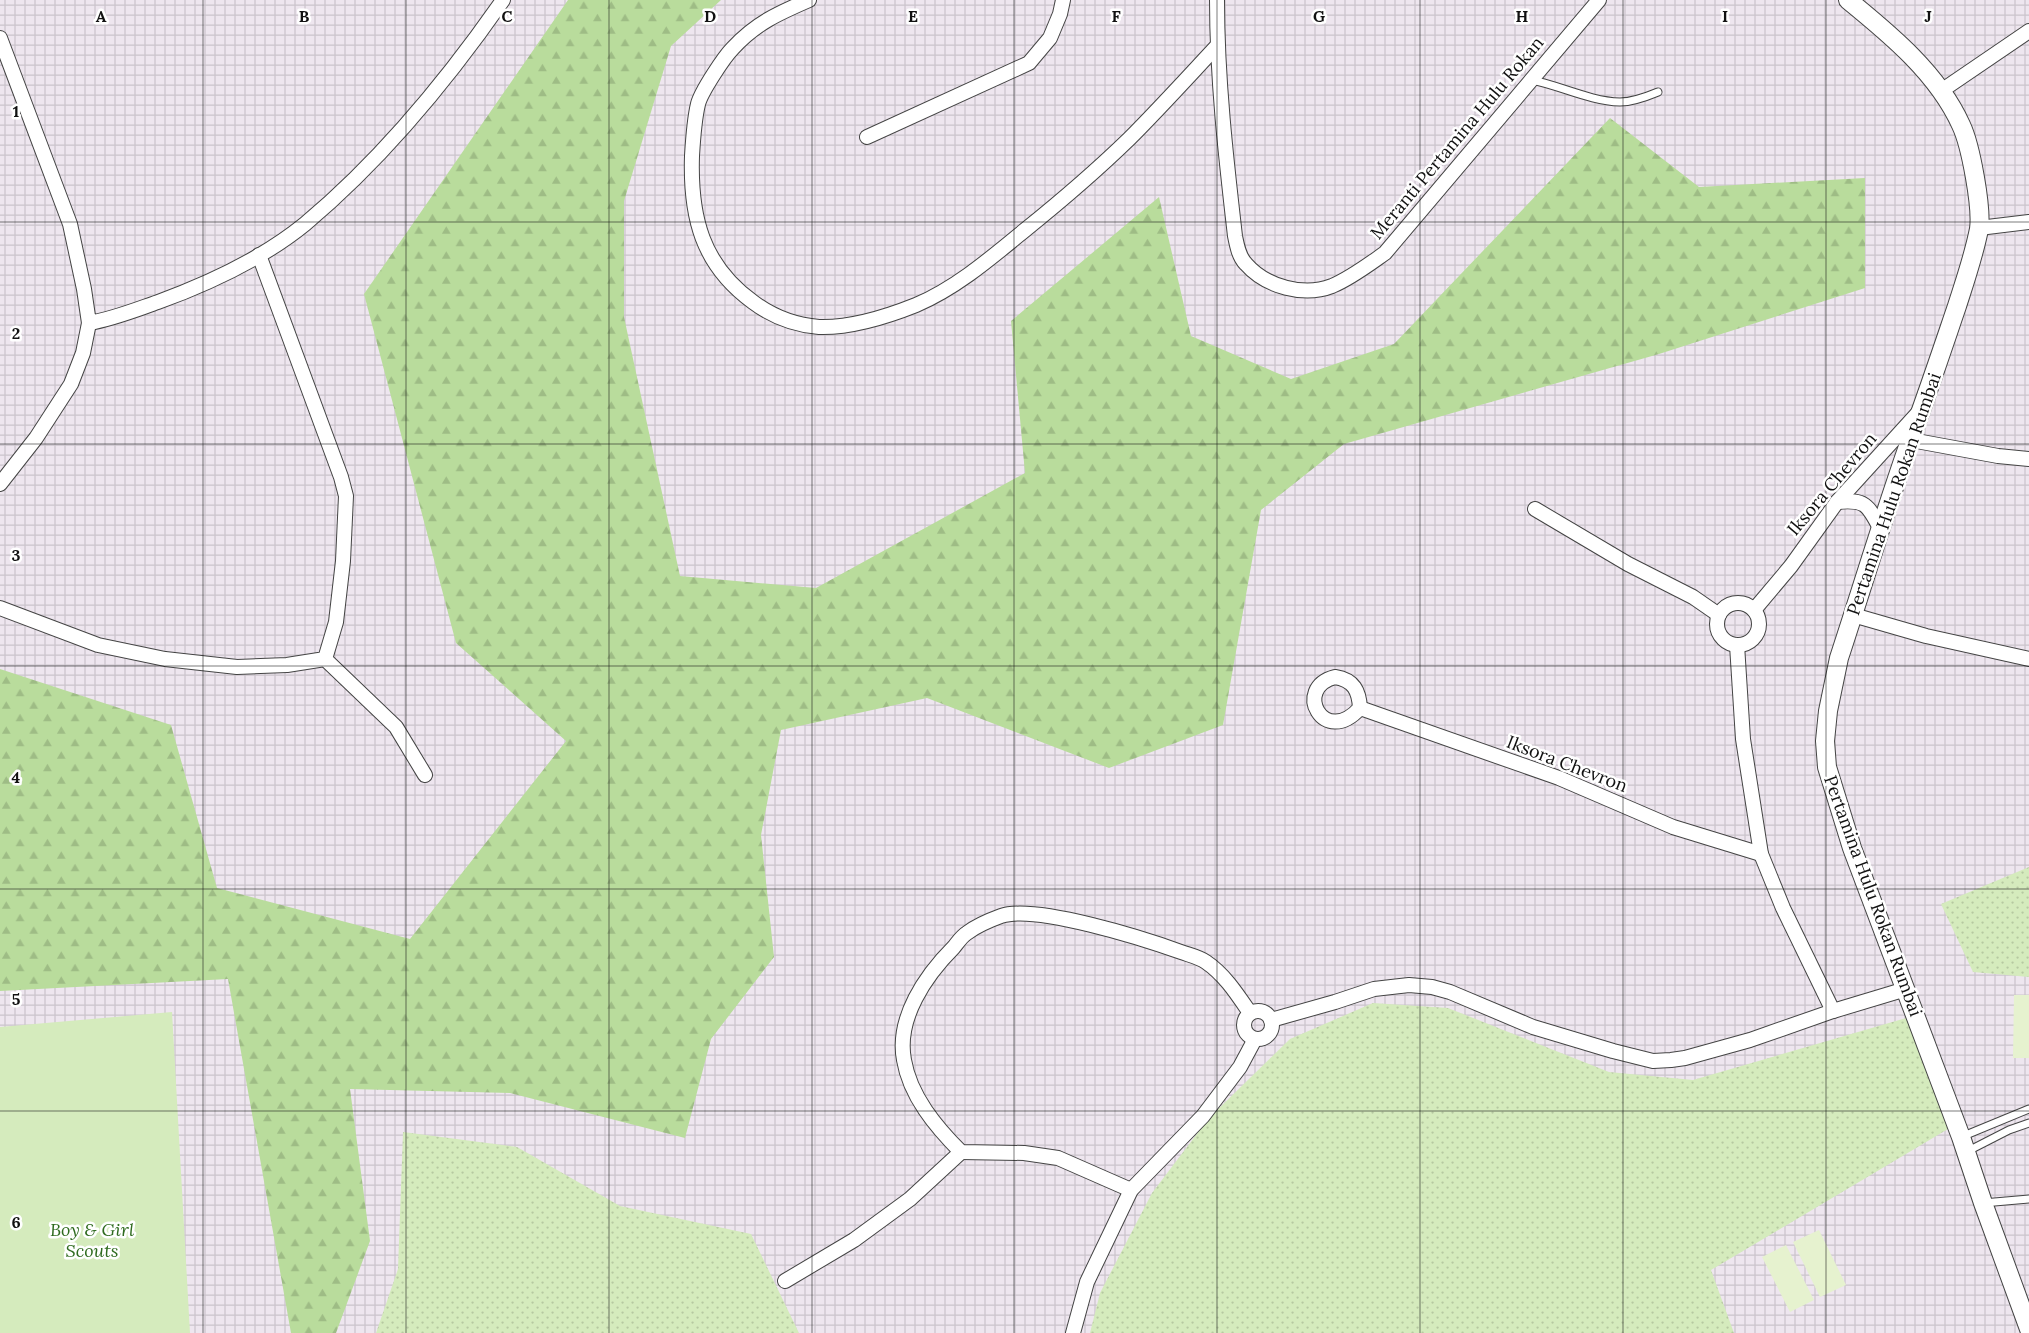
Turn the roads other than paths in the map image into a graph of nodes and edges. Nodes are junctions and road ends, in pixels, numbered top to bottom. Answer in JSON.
{"nodes":[{"id":1,"x":503,"y":0,"type":"edge"},
{"id":2,"x":808,"y":0,"type":"edge"},
{"id":3,"x":1063,"y":0,"type":"edge"},
{"id":4,"x":1217,"y":0,"type":"edge"},
{"id":5,"x":1599,"y":0,"type":"edge"},
{"id":6,"x":1848,"y":0,"type":"edge"},
{"id":7,"x":2029,"y":30,"type":"edge"},
{"id":8,"x":0,"y":38,"type":"edge"},
{"id":9,"x":1217,"y":46,"type":"junction"},
{"id":10,"x":1532,"y":80,"type":"junction"},
{"id":11,"x":1941,"y":91,"type":"junction"},
{"id":12,"x":1658,"y":92,"type":"dead end"},
{"id":13,"x":867,"y":137,"type":"dead end"},
{"id":14,"x":2029,"y":222,"type":"edge"},
{"id":15,"x":1979,"y":228,"type":"junction"},
{"id":16,"x":259,"y":255,"type":"junction"},
{"id":17,"x":89,"y":324,"type":"junction"},
{"id":18,"x":1923,"y":407,"type":"junction"},
{"id":19,"x":1911,"y":440,"type":"junction"},
{"id":20,"x":2029,"y":459,"type":"edge"},
{"id":21,"x":0,"y":484,"type":"edge"},
{"id":22,"x":1837,"y":502,"type":"junction"},
{"id":23,"x":1534,"y":509,"type":"dead end"},
{"id":24,"x":1881,"y":530,"type":"junction"},
{"id":25,"x":0,"y":608,"type":"edge"},
{"id":26,"x":1754,"y":610,"type":"junction"},
{"id":27,"x":1719,"y":614,"type":"junction"},
{"id":28,"x":1853,"y":615,"type":"junction"},
{"id":29,"x":1737,"y":645,"type":"junction"},
{"id":30,"x":324,"y":659,"type":"junction"},
{"id":31,"x":2029,"y":659,"type":"edge"},
{"id":32,"x":1360,"y":708,"type":"dead end"},
{"id":33,"x":425,"y":776,"type":"dead end"},
{"id":34,"x":1761,"y":854,"type":"junction"},
{"id":35,"x":1906,"y":989,"type":"junction"},
{"id":36,"x":1833,"y":1011,"type":"junction"},
{"id":37,"x":1250,"y":1013,"type":"junction"},
{"id":38,"x":1271,"y":1020,"type":"junction"},
{"id":39,"x":1255,"y":1039,"type":"junction"},
{"id":40,"x":2029,"y":1109,"type":"edge"},
{"id":41,"x":2029,"y":1123,"type":"edge"},
{"id":42,"x":1963,"y":1144,"type":"junction"},
{"id":43,"x":961,"y":1152,"type":"junction"},
{"id":44,"x":1131,"y":1190,"type":"junction"},
{"id":45,"x":2029,"y":1198,"type":"edge"},
{"id":46,"x":1983,"y":1203,"type":"junction"},
{"id":47,"x":785,"y":1281,"type":"dead end"},
{"id":48,"x":2029,"y":1328,"type":"edge"},
{"id":49,"x":1073,"y":1333,"type":"edge"}],
"edges":[{"from":1,"to":16,"type":"street"},
{"from":2,"to":9,"type":"street"},
{"from":3,"to":13,"type":"street"},
{"from":4,"to":9,"type":"street","name":"Meranti Pertamina Hulu Rokan"},
{"from":5,"to":10,"type":"street","name":"Meranti Pertamina Hulu Rokan"},
{"from":6,"to":11,"type":"street","name":"Pertamina Hulu Rokan Rumbai"},
{"from":7,"to":11,"type":"street"},
{"from":8,"to":17,"type":"street"},
{"from":9,"to":10,"type":"street","name":"Meranti Pertamina Hulu Rokan"},
{"from":10,"to":12,"type":"lane"},
{"from":11,"to":15,"type":"street","name":"Pertamina Hulu Rokan Rumbai"},
{"from":14,"to":15,"type":"street"},
{"from":15,"to":18,"type":"street","name":"Pertamina Hulu Rokan Rumbai"},
{"from":16,"to":17,"type":"street"},
{"from":16,"to":30,"type":"street"},
{"from":17,"to":21,"type":"street"},
{"from":18,"to":19,"type":"street","name":"Pertamina Hulu Rokan Rumbai"},
{"from":18,"to":22,"type":"street","name":"Iksora Chevron"},
{"from":19,"to":20,"type":"street"},
{"from":19,"to":24,"type":"street","name":"Pertamina Hulu Rokan Rumbai"},
{"from":22,"to":24,"type":"street"},
{"from":22,"to":26,"type":"street","name":"Iksora Chevron"},
{"from":23,"to":27,"type":"street"},
{"from":24,"to":28,"type":"street","name":"Pertamina Hulu Rokan Rumbai"},
{"from":25,"to":30,"type":"street"},
{"from":26,"to":27,"type":"street"},
{"from":26,"to":29,"type":"street"},
{"from":27,"to":29,"type":"street"},
{"from":28,"to":31,"type":"street"},
{"from":28,"to":35,"type":"street","name":"Pertamina Hulu Rokan Rumbai"},
{"from":29,"to":34,"type":"street"},
{"from":30,"to":33,"type":"street"},
{"from":32,"to":34,"type":"street","name":"Iksora Chevron"},
{"from":34,"to":36,"type":"street"},
{"from":35,"to":36,"type":"street"},
{"from":35,"to":42,"type":"street","name":"Pertamina Hulu Rokan Rumbai"},
{"from":36,"to":38,"type":"street"},
{"from":37,"to":38,"type":"street"},
{"from":37,"to":39,"type":"street"},
{"from":37,"to":43,"type":"street"},
{"from":38,"to":39,"type":"street"},
{"from":39,"to":44,"type":"street"},
{"from":40,"to":42,"type":"lane"},
{"from":41,"to":42,"type":"lane"},
{"from":42,"to":46,"type":"street","name":"Pertamina Hulu Rokan Rumbai"},
{"from":43,"to":44,"type":"street"},
{"from":43,"to":47,"type":"street"},
{"from":44,"to":49,"type":"street"},
{"from":45,"to":46,"type":"lane"},
{"from":46,"to":48,"type":"street","name":"Pertamina Hulu Rokan Rumbai"}]}
